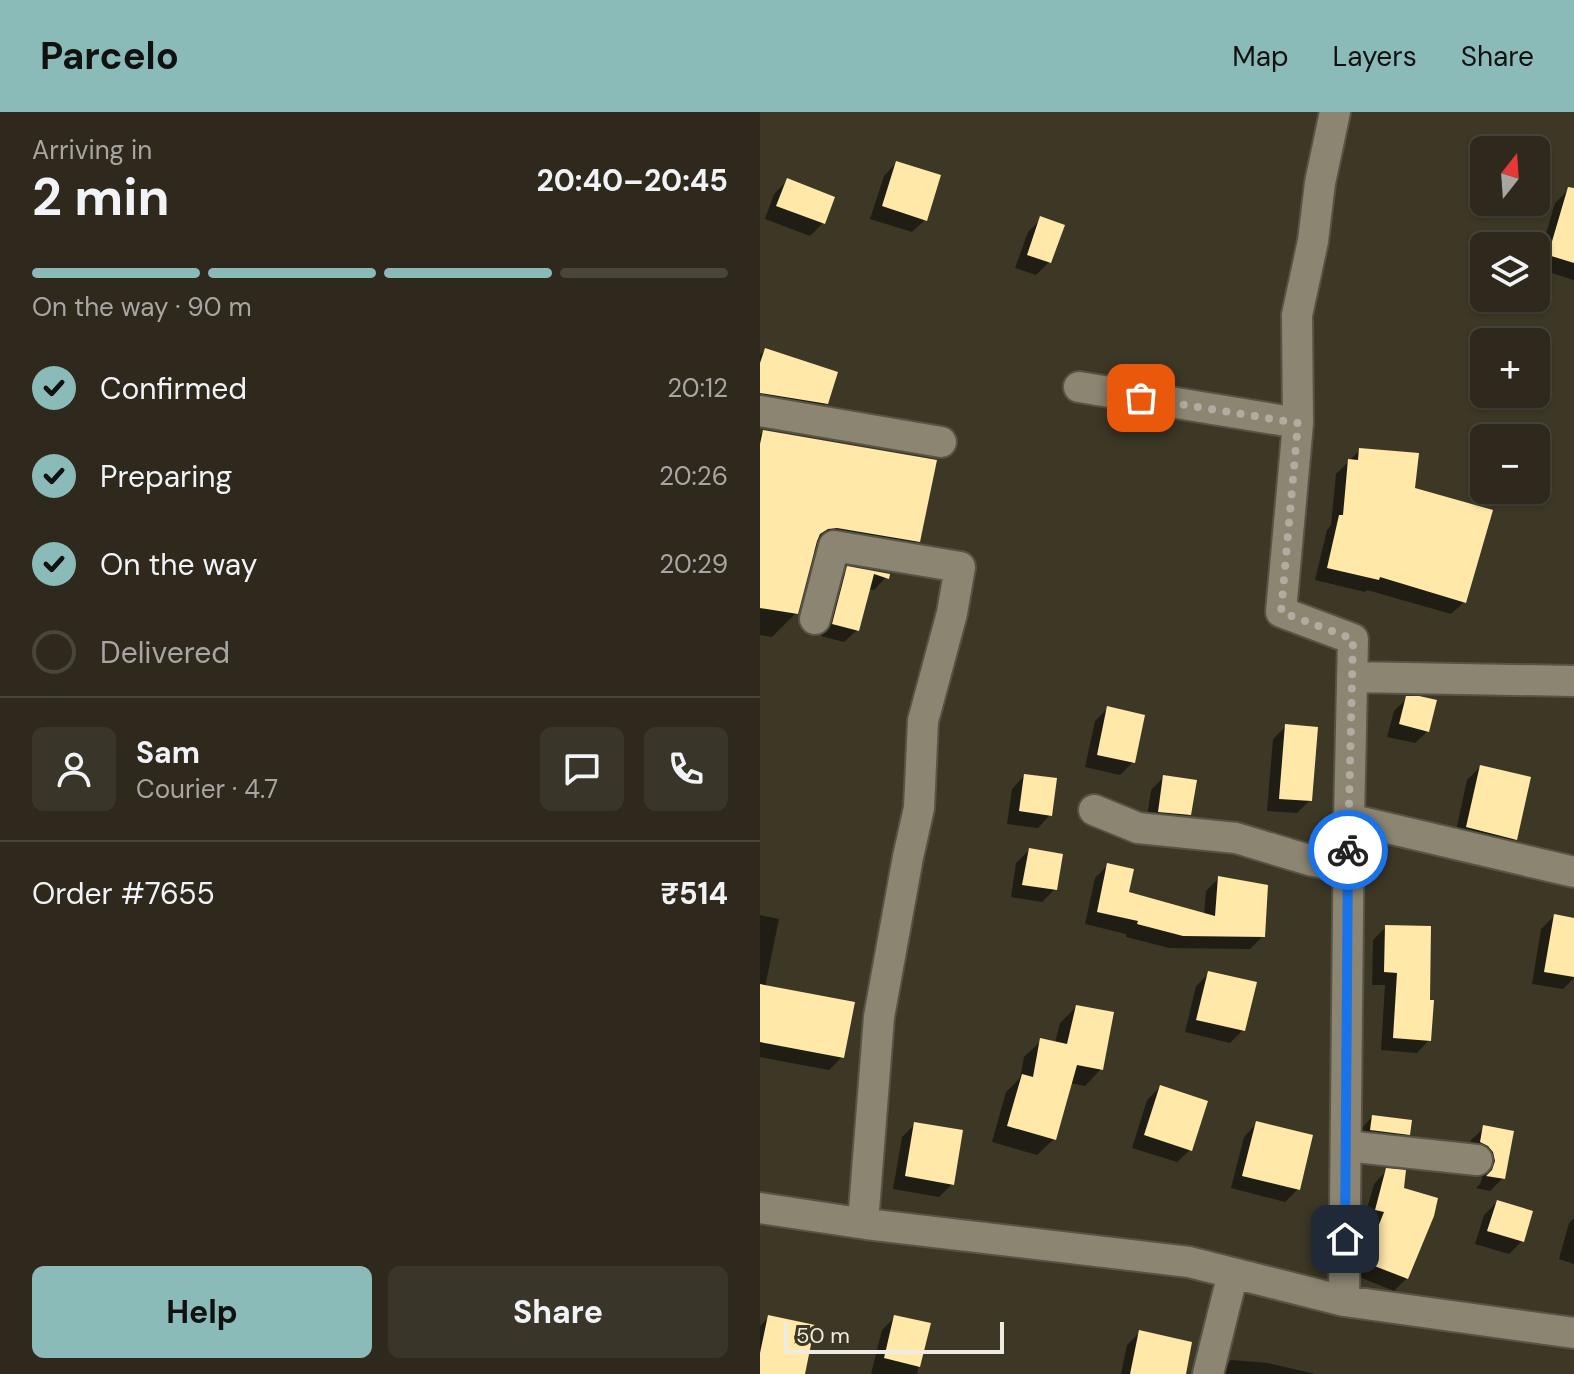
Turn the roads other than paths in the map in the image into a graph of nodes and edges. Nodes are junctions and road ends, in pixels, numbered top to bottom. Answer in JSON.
{"nodes":[{"id":1,"x":1335,"y":112,"type":"edge"},
{"id":2,"x":1079,"y":387,"type":"dead end"},
{"id":3,"x":760,"y":411,"type":"edge"},
{"id":4,"x":1298,"y":423,"type":"junction"},
{"id":5,"x":941,"y":442,"type":"dead end"},
{"id":6,"x":815,"y":619,"type":"dead end"},
{"id":7,"x":1352,"y":677,"type":"junction"},
{"id":8,"x":1574,"y":681,"type":"edge"},
{"id":9,"x":1094,"y":810,"type":"dead end"},
{"id":10,"x":1349,"y":819,"type":"junction"},
{"id":11,"x":1348,"y":868,"type":"junction"},
{"id":12,"x":1574,"y":872,"type":"edge"},
{"id":13,"x":1346,"y":1146,"type":"junction"},
{"id":14,"x":1477,"y":1160,"type":"dead end"},
{"id":15,"x":760,"y":1208,"type":"edge"},
{"id":16,"x":863,"y":1223,"type":"junction"},
{"id":17,"x":1233,"y":1273,"type":"junction"},
{"id":18,"x":1344,"y":1301,"type":"junction"},
{"id":19,"x":1574,"y":1333,"type":"edge"},
{"id":20,"x":1208,"y":1374,"type":"edge"}],
"edges":[{"from":1,"to":4,"type":"street"},
{"from":2,"to":4,"type":"street"},
{"from":3,"to":5,"type":"street"},
{"from":4,"to":7,"type":"street"},
{"from":6,"to":16,"type":"street"},
{"from":7,"to":8,"type":"street"},
{"from":7,"to":10,"type":"street"},
{"from":9,"to":11,"type":"street"},
{"from":10,"to":11,"type":"street"},
{"from":10,"to":12,"type":"street"},
{"from":11,"to":13,"type":"street"},
{"from":13,"to":14,"type":"street"},
{"from":13,"to":18,"type":"street"},
{"from":15,"to":16,"type":"street"},
{"from":16,"to":17,"type":"street"},
{"from":17,"to":18,"type":"street"},
{"from":17,"to":20,"type":"street"},
{"from":18,"to":19,"type":"street"}]}
